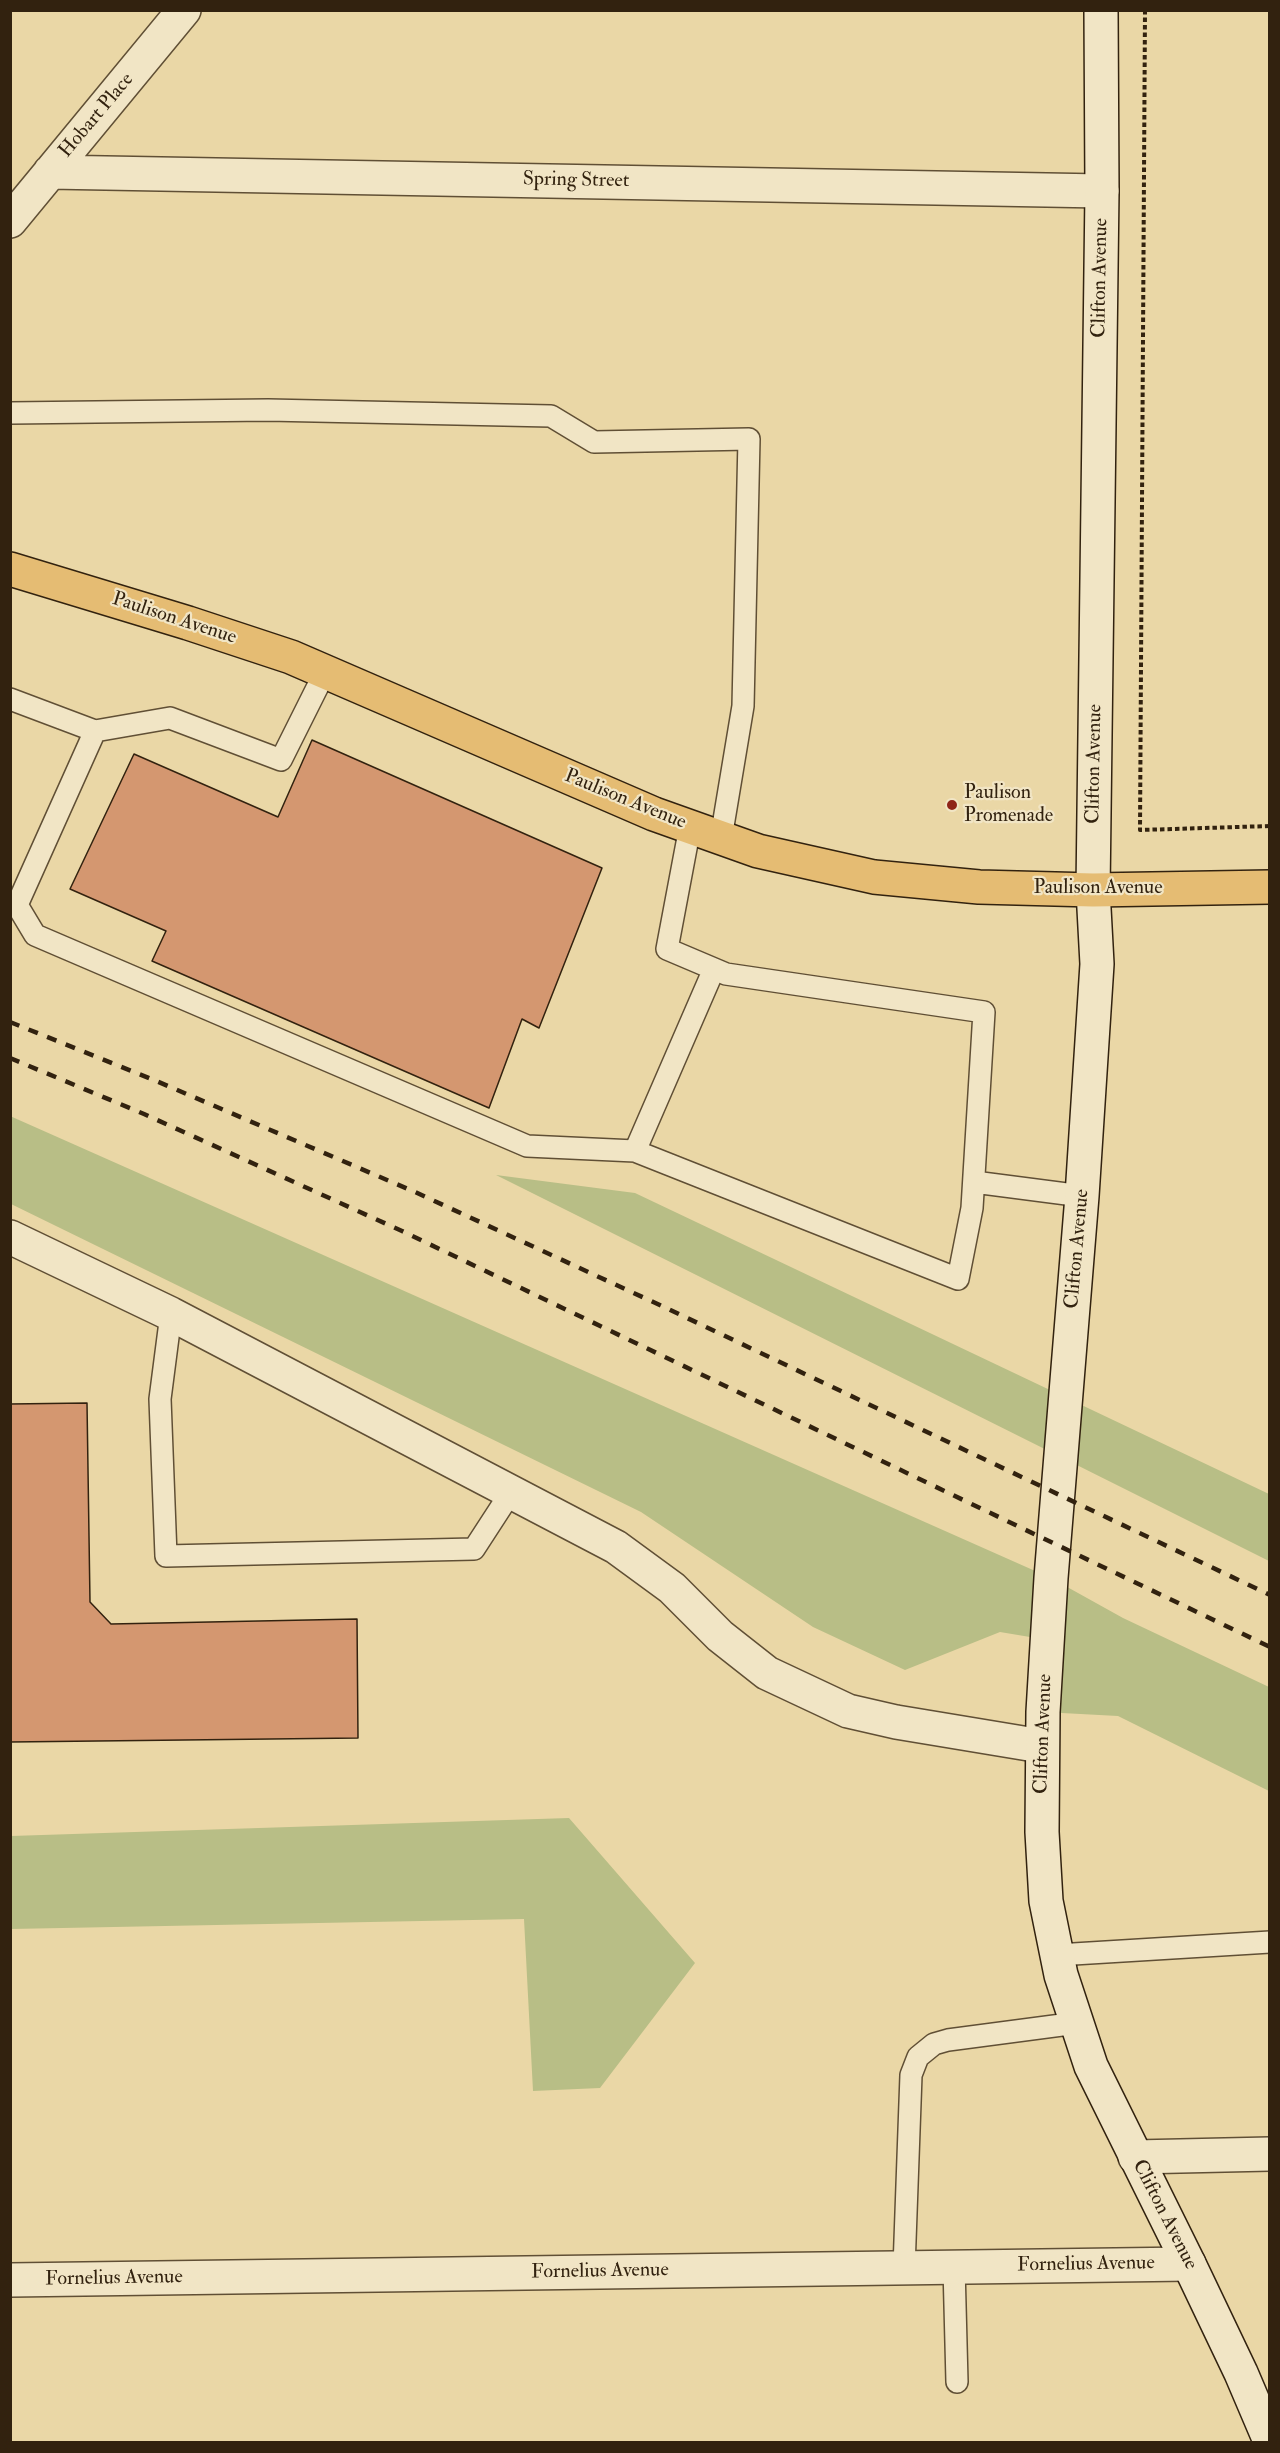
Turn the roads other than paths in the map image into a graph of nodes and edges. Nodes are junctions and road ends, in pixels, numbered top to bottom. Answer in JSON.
{"nodes":[{"id":1,"x":184,"y":10,"type":"edge"},
{"id":2,"x":1101,"y":10,"type":"edge"},
{"id":3,"x":50,"y":172,"type":"junction"},
{"id":4,"x":1102,"y":191,"type":"junction"},
{"id":5,"x":10,"y":221,"type":"edge"},
{"id":6,"x":10,"y":413,"type":"edge"},
{"id":7,"x":10,"y":569,"type":"edge"},
{"id":8,"x":325,"y":672,"type":"junction"},
{"id":9,"x":10,"y":699,"type":"edge"},
{"id":10,"x":95,"y":731,"type":"junction"},
{"id":11,"x":690,"y":827,"type":"junction"},
{"id":12,"x":721,"y":838,"type":"junction"},
{"id":13,"x":1269,"y":887,"type":"edge"},
{"id":14,"x":1093,"y":890,"type":"junction"},
{"id":15,"x":14,"y":904,"type":"edge"},
{"id":16,"x":714,"y":969,"type":"junction"},
{"id":17,"x":635,"y":1151,"type":"junction"},
{"id":18,"x":974,"y":1182,"type":"junction"},
{"id":19,"x":1082,"y":1196,"type":"junction"},
{"id":20,"x":10,"y":1237,"type":"edge"},
{"id":21,"x":171,"y":1314,"type":"junction"},
{"id":22,"x":511,"y":1492,"type":"junction"},
{"id":23,"x":1041,"y":1746,"type":"junction"},
{"id":24,"x":1269,"y":1942,"type":"edge"},
{"id":25,"x":1057,"y":1955,"type":"junction"},
{"id":26,"x":1077,"y":2023,"type":"junction"},
{"id":27,"x":1269,"y":2154,"type":"edge"},
{"id":28,"x":1135,"y":2157,"type":"junction"},
{"id":29,"x":1189,"y":2264,"type":"junction"},
{"id":30,"x":954,"y":2267,"type":"junction"},
{"id":31,"x":904,"y":2268,"type":"junction"},
{"id":32,"x":10,"y":2280,"type":"edge"},
{"id":33,"x":957,"y":2382,"type":"dead end"},
{"id":34,"x":1269,"y":2441,"type":"edge"}],
"edges":[{"from":1,"to":3,"type":"street","name":"Hobart Place"},
{"from":2,"to":4,"type":"street","name":"Clifton Avenue"},
{"from":3,"to":4,"type":"street","name":"Spring Street"},
{"from":3,"to":5,"type":"street","name":"Hobart Place"},
{"from":4,"to":14,"type":"street","name":"Clifton Avenue"},
{"from":6,"to":12,"type":"lane"},
{"from":7,"to":8,"type":"main road","name":"Paulison Avenue"},
{"from":8,"to":10,"type":"lane"},
{"from":8,"to":11,"type":"main road","name":"Paulison Avenue"},
{"from":9,"to":10,"type":"lane"},
{"from":10,"to":15,"type":"lane"},
{"from":11,"to":12,"type":"main road","name":"Paulison Avenue"},
{"from":11,"to":16,"type":"lane"},
{"from":12,"to":14,"type":"main road","name":"Paulison Avenue"},
{"from":13,"to":14,"type":"main road","name":"Paulison Avenue"},
{"from":14,"to":19,"type":"street","name":"Clifton Avenue"},
{"from":15,"to":17,"type":"lane"},
{"from":16,"to":17,"type":"lane"},
{"from":16,"to":18,"type":"lane"},
{"from":17,"to":18,"type":"lane"},
{"from":18,"to":19,"type":"lane"},
{"from":19,"to":23,"type":"street","name":"Clifton Avenue"},
{"from":20,"to":21,"type":"street"},
{"from":21,"to":22,"type":"street"},
{"from":21,"to":22,"type":"lane"},
{"from":22,"to":23,"type":"street"},
{"from":23,"to":25,"type":"street","name":"Clifton Avenue"},
{"from":24,"to":25,"type":"lane"},
{"from":25,"to":26,"type":"street","name":"Clifton Avenue"},
{"from":26,"to":28,"type":"street","name":"Clifton Avenue"},
{"from":26,"to":31,"type":"lane"},
{"from":27,"to":28,"type":"street"},
{"from":28,"to":29,"type":"street","name":"Clifton Avenue"},
{"from":29,"to":30,"type":"street","name":"Fornelius Avenue"},
{"from":29,"to":34,"type":"street","name":"Clifton Avenue"},
{"from":30,"to":31,"type":"street","name":"Fornelius Avenue"},
{"from":30,"to":33,"type":"lane"},
{"from":31,"to":32,"type":"street","name":"Fornelius Avenue"}]}
